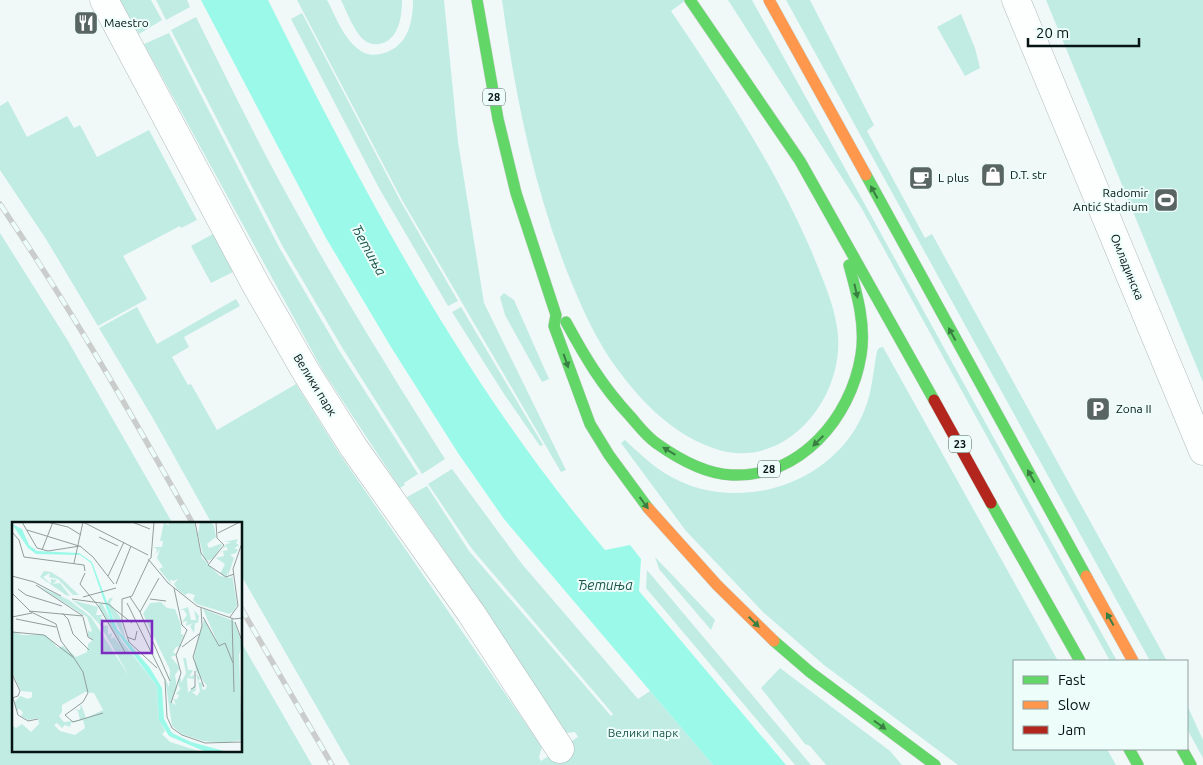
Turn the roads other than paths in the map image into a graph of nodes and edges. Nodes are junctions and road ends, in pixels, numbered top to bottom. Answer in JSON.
{"nodes":[{"id":1,"x":104,"y":0,"type":"edge"},
{"id":2,"x":477,"y":0,"type":"edge"},
{"id":3,"x":690,"y":0,"type":"edge"},
{"id":4,"x":769,"y":0,"type":"edge"},
{"id":5,"x":1016,"y":0,"type":"edge"},
{"id":6,"x":838,"y":228,"type":"junction"},
{"id":7,"x":556,"y":315,"type":"junction"},
{"id":8,"x":1203,"y":451,"type":"edge"},
{"id":9,"x":1079,"y":660,"type":"edge"},
{"id":10,"x":1132,"y":660,"type":"edge"},
{"id":11,"x":560,"y":749,"type":"dead end"},
{"id":12,"x":1130,"y":750,"type":"edge"},
{"id":13,"x":1183,"y":750,"type":"edge"},
{"id":14,"x":935,"y":765,"type":"edge"},
{"id":15,"x":1138,"y":765,"type":"edge"},
{"id":16,"x":1191,"y":765,"type":"edge"}],
"edges":[{"from":1,"to":11,"type":"street","name":"Велики парк"},
{"from":2,"to":7,"type":"main road","number":"28"},
{"from":3,"to":6,"type":"main road","number":"23"},
{"from":10,"to":4,"type":"main road","one_way":true},
{"from":5,"to":8,"type":"street","name":"Омладинска"},
{"from":6,"to":7,"type":"main road","number":"28","one_way":true},
{"from":6,"to":9,"type":"main road","number":"23"},
{"from":7,"to":14,"type":"main road","one_way":true},
{"from":12,"to":15,"type":"main road"},
{"from":13,"to":16,"type":"main road"}]}
